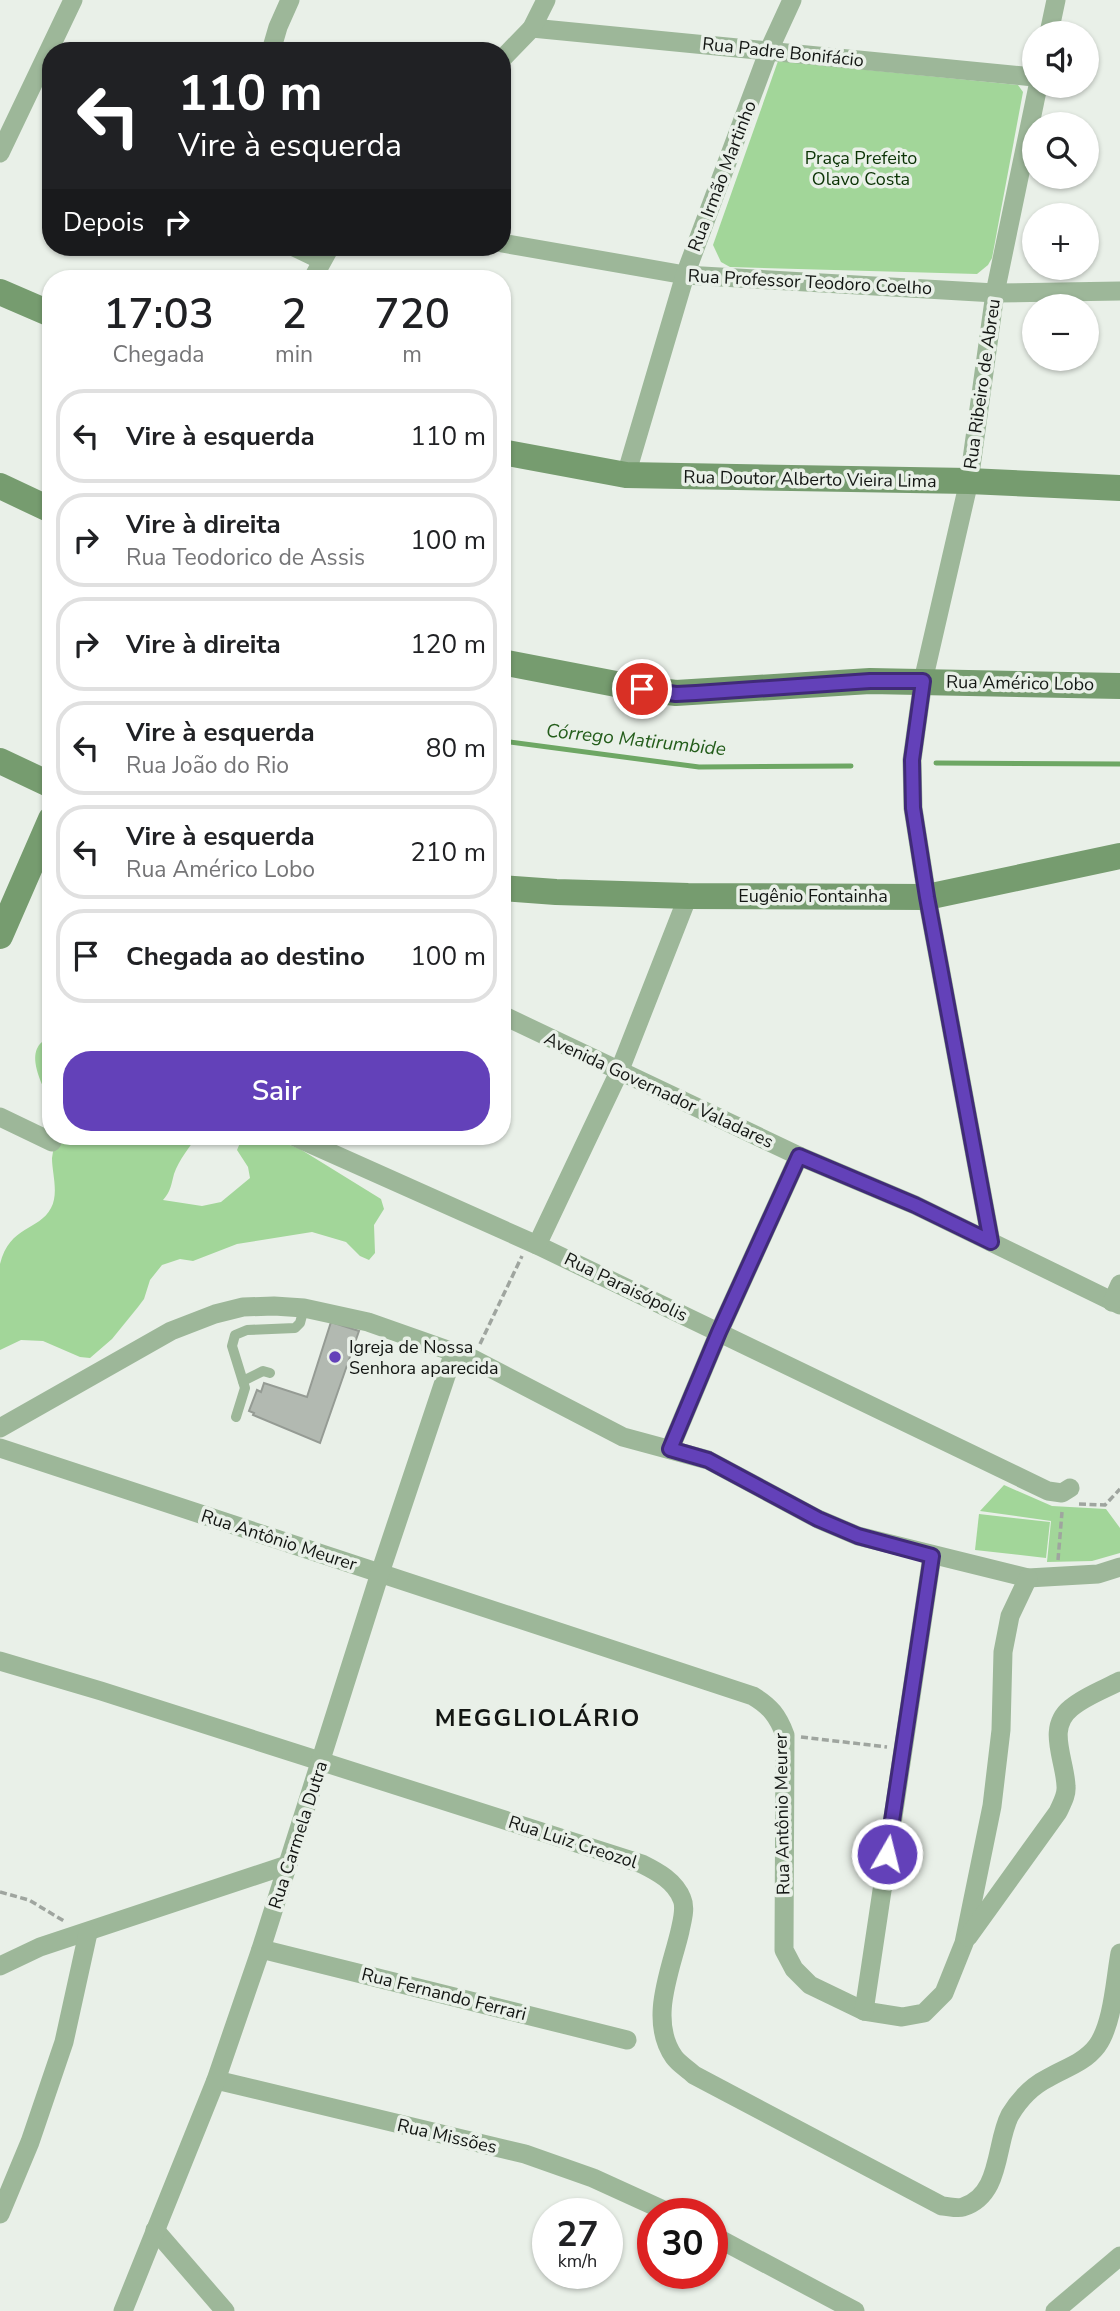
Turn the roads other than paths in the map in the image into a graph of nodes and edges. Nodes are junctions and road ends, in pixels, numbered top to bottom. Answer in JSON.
{"nodes":[{"id":1,"x":73,"y":0,"type":"edge"},
{"id":2,"x":290,"y":0,"type":"edge"},
{"id":3,"x":546,"y":0,"type":"edge"},
{"id":4,"x":792,"y":0,"type":"edge"},
{"id":5,"x":1056,"y":0,"type":"edge"},
{"id":6,"x":1052,"y":21,"type":"edge"},
{"id":7,"x":532,"y":28,"type":"junction"},
{"id":8,"x":53,"y":42,"type":"edge"},
{"id":9,"x":274,"y":42,"type":"edge"},
{"id":10,"x":511,"y":50,"type":"edge"},
{"id":11,"x":769,"y":50,"type":"junction"},
{"id":12,"x":42,"y":65,"type":"edge"},
{"id":13,"x":1022,"y":76,"type":"edge"},
{"id":14,"x":1036,"y":98,"type":"edge"},
{"id":15,"x":0,"y":153,"type":"edge"},
{"id":16,"x":511,"y":245,"type":"edge"},
{"id":17,"x":685,"y":275,"type":"junction"},
{"id":18,"x":1120,"y":291,"type":"edge"},
{"id":19,"x":0,"y":292,"type":"edge"},
{"id":20,"x":995,"y":293,"type":"junction"},
{"id":21,"x":42,"y":310,"type":"edge"},
{"id":22,"x":511,"y":454,"type":"edge"},
{"id":23,"x":626,"y":475,"type":"junction"},
{"id":24,"x":969,"y":481,"type":"junction"},
{"id":25,"x":0,"y":486,"type":"edge"},
{"id":26,"x":1120,"y":488,"type":"edge"},
{"id":27,"x":42,"y":506,"type":"edge"},
{"id":28,"x":511,"y":664,"type":"edge"},
{"id":29,"x":923,"y":681,"type":"junction"},
{"id":30,"x":1120,"y":686,"type":"edge"},
{"id":31,"x":0,"y":761,"type":"edge"},
{"id":32,"x":42,"y":781,"type":"edge"},
{"id":33,"x":42,"y":840,"type":"edge"},
{"id":34,"x":1120,"y":856,"type":"edge"},
{"id":35,"x":511,"y":889,"type":"edge"},
{"id":36,"x":688,"y":896,"type":"junction"},
{"id":37,"x":927,"y":897,"type":"junction"},
{"id":38,"x":0,"y":936,"type":"edge"},
{"id":39,"x":511,"y":1019,"type":"edge"},
{"id":40,"x":619,"y":1072,"type":"junction"},
{"id":41,"x":0,"y":1117,"type":"edge"},
{"id":42,"x":42,"y":1137,"type":"edge"},
{"id":43,"x":313,"y":1145,"type":"edge"},
{"id":44,"x":799,"y":1156,"type":"junction"},
{"id":45,"x":991,"y":1242,"type":"junction"},
{"id":46,"x":533,"y":1243,"type":"junction"},
{"id":47,"x":1117,"y":1297,"type":"edge"},
{"id":48,"x":304,"y":1308,"type":"junction"},
{"id":49,"x":719,"y":1332,"type":"junction"},
{"id":50,"x":454,"y":1352,"type":"junction"},
{"id":51,"x":270,"y":1373,"type":"dead end"},
{"id":52,"x":243,"y":1381,"type":"junction"},
{"id":53,"x":236,"y":1417,"type":"dead end"},
{"id":54,"x":0,"y":1428,"type":"edge"},
{"id":55,"x":0,"y":1448,"type":"edge"},
{"id":56,"x":670,"y":1449,"type":"junction"},
{"id":57,"x":1068,"y":1498,"type":"road end"},
{"id":58,"x":932,"y":1556,"type":"junction"},
{"id":59,"x":1120,"y":1567,"type":"edge"},
{"id":60,"x":380,"y":1573,"type":"junction"},
{"id":61,"x":1028,"y":1578,"type":"junction"},
{"id":62,"x":0,"y":1661,"type":"edge"},
{"id":63,"x":1120,"y":1681,"type":"edge"},
{"id":64,"x":322,"y":1761,"type":"junction"},
{"id":65,"x":287,"y":1865,"type":"junction"},
{"id":66,"x":85,"y":1934,"type":"junction"},
{"id":67,"x":964,"y":1943,"type":"junction"},
{"id":68,"x":261,"y":1949,"type":"junction"},
{"id":69,"x":1120,"y":1953,"type":"edge"},
{"id":70,"x":0,"y":1966,"type":"edge"},
{"id":71,"x":864,"y":2011,"type":"junction"},
{"id":72,"x":627,"y":2040,"type":"dead end"},
{"id":73,"x":216,"y":2080,"type":"junction"},
{"id":74,"x":637,"y":2198,"type":"edge"},
{"id":75,"x":0,"y":2214,"type":"edge"},
{"id":76,"x":155,"y":2230,"type":"junction"},
{"id":77,"x":728,"y":2244,"type":"edge"},
{"id":78,"x":1120,"y":2256,"type":"edge"},
{"id":79,"x":123,"y":2311,"type":"edge"},
{"id":80,"x":225,"y":2311,"type":"edge"},
{"id":81,"x":855,"y":2311,"type":"edge"},
{"id":82,"x":1055,"y":2311,"type":"edge"}],
"edges":[{"from":1,"to":8,"type":"street"},
{"from":2,"to":9,"type":"street"},
{"from":3,"to":7,"type":"street"},
{"from":4,"to":11,"type":"street","name":"Rua Irmão Martinho"},
{"from":5,"to":6,"type":"street"},
{"from":7,"to":10,"type":"street"},
{"from":7,"to":11,"type":"street","name":"Rua Padre Bonifácio"},
{"from":11,"to":13,"type":"street","name":"Rua Padre Bonifácio"},
{"from":11,"to":17,"type":"street","name":"Rua Irmão Martinho"},
{"from":12,"to":15,"type":"street"},
{"from":14,"to":20,"type":"street","name":"Rua Ribeiro de Abreu"},
{"from":16,"to":17,"type":"street","name":"Rua Professor Teodoro Coelho"},
{"from":17,"to":20,"type":"street","name":"Rua Professor Teodoro Coelho"},
{"from":17,"to":23,"type":"street","name":"Rua Irmão Martinho"},
{"from":18,"to":20,"type":"street","name":"Rua Professor Teodoro Coelho"},
{"from":19,"to":21,"type":"main road"},
{"from":20,"to":24,"type":"street","name":"Rua Ribeiro de Abreu"},
{"from":22,"to":23,"type":"main road","name":"Rua Doutor Alberto Vieira Lima"},
{"from":23,"to":24,"type":"main road","name":"Rua Doutor Alberto Vieira Lima"},
{"from":24,"to":26,"type":"main road","name":"Rua Doutor Alberto Vieira Lima"},
{"from":24,"to":29,"type":"street","name":"Rua Ribeiro de Abreu"},
{"from":25,"to":27,"type":"main road"},
{"from":28,"to":29,"type":"main road","name":"Rua Américo Lobo"},
{"from":29,"to":30,"type":"main road","name":"Rua Américo Lobo"},
{"from":29,"to":37,"type":"street","name":"Rua Ribeiro de Abreu"},
{"from":31,"to":32,"type":"main road"},
{"from":33,"to":38,"type":"main road"},
{"from":34,"to":37,"type":"main road","name":"Eugênio Fontainha"},
{"from":35,"to":36,"type":"main road","name":"Eugênio Fontainha"},
{"from":36,"to":37,"type":"main road","name":"Eugênio Fontainha"},
{"from":36,"to":40,"type":"street"},
{"from":37,"to":45,"type":"street","name":"Rua Ribeiro de Abreu"},
{"from":39,"to":40,"type":"street","name":"Avenida Governador Valadares"},
{"from":40,"to":44,"type":"street","name":"Avenida Governador Valadares"},
{"from":40,"to":46,"type":"street"},
{"from":41,"to":42,"type":"street"},
{"from":43,"to":46,"type":"street","name":"Rua Paraisópolis"},
{"from":44,"to":45,"type":"street","name":"Avenida Governador Valadares"},
{"from":44,"to":49,"type":"street"},
{"from":45,"to":47,"type":"street","name":"Avenida Governador Valadares"},
{"from":46,"to":49,"type":"street","name":"Rua Paraisópolis"},
{"from":48,"to":50,"type":"street"},
{"from":48,"to":52,"type":"lane"},
{"from":48,"to":54,"type":"street"},
{"from":49,"to":56,"type":"street"},
{"from":49,"to":57,"type":"street","name":"Rua Paraisópolis"},
{"from":50,"to":56,"type":"street"},
{"from":50,"to":60,"type":"street","name":"Rua Carmela Dutra"},
{"from":51,"to":52,"type":"lane"},
{"from":52,"to":53,"type":"lane"},
{"from":55,"to":60,"type":"street","name":"Rua Antônio Meurer"},
{"from":56,"to":58,"type":"street"},
{"from":58,"to":61,"type":"street"},
{"from":58,"to":71,"type":"street"},
{"from":59,"to":61,"type":"street"},
{"from":60,"to":64,"type":"street","name":"Rua Carmela Dutra"},
{"from":60,"to":71,"type":"street","name":"Rua Antônio Meurer"},
{"from":61,"to":67,"type":"street","name":"Rua Antônio Meurer"},
{"from":62,"to":64,"type":"street","name":"Rua Luiz Creozol"},
{"from":63,"to":67,"type":"street"},
{"from":64,"to":65,"type":"street","name":"Rua Carmela Dutra"},
{"from":64,"to":69,"type":"street","name":"Rua Luiz Creozol"},
{"from":65,"to":66,"type":"street"},
{"from":65,"to":68,"type":"street","name":"Rua Carmela Dutra"},
{"from":66,"to":70,"type":"street"},
{"from":66,"to":75,"type":"street"},
{"from":67,"to":71,"type":"street","name":"Rua Antônio Meurer"},
{"from":68,"to":72,"type":"street","name":"Rua Fernando Ferrari"},
{"from":68,"to":73,"type":"street","name":"Rua Carmela Dutra"},
{"from":73,"to":74,"type":"street","name":"Rua Missões"},
{"from":73,"to":76,"type":"street","name":"Rua Carmela Dutra"},
{"from":76,"to":79,"type":"street","name":"Rua Carmela Dutra"},
{"from":76,"to":80,"type":"street"},
{"from":77,"to":81,"type":"street"},
{"from":78,"to":82,"type":"street"}]}
